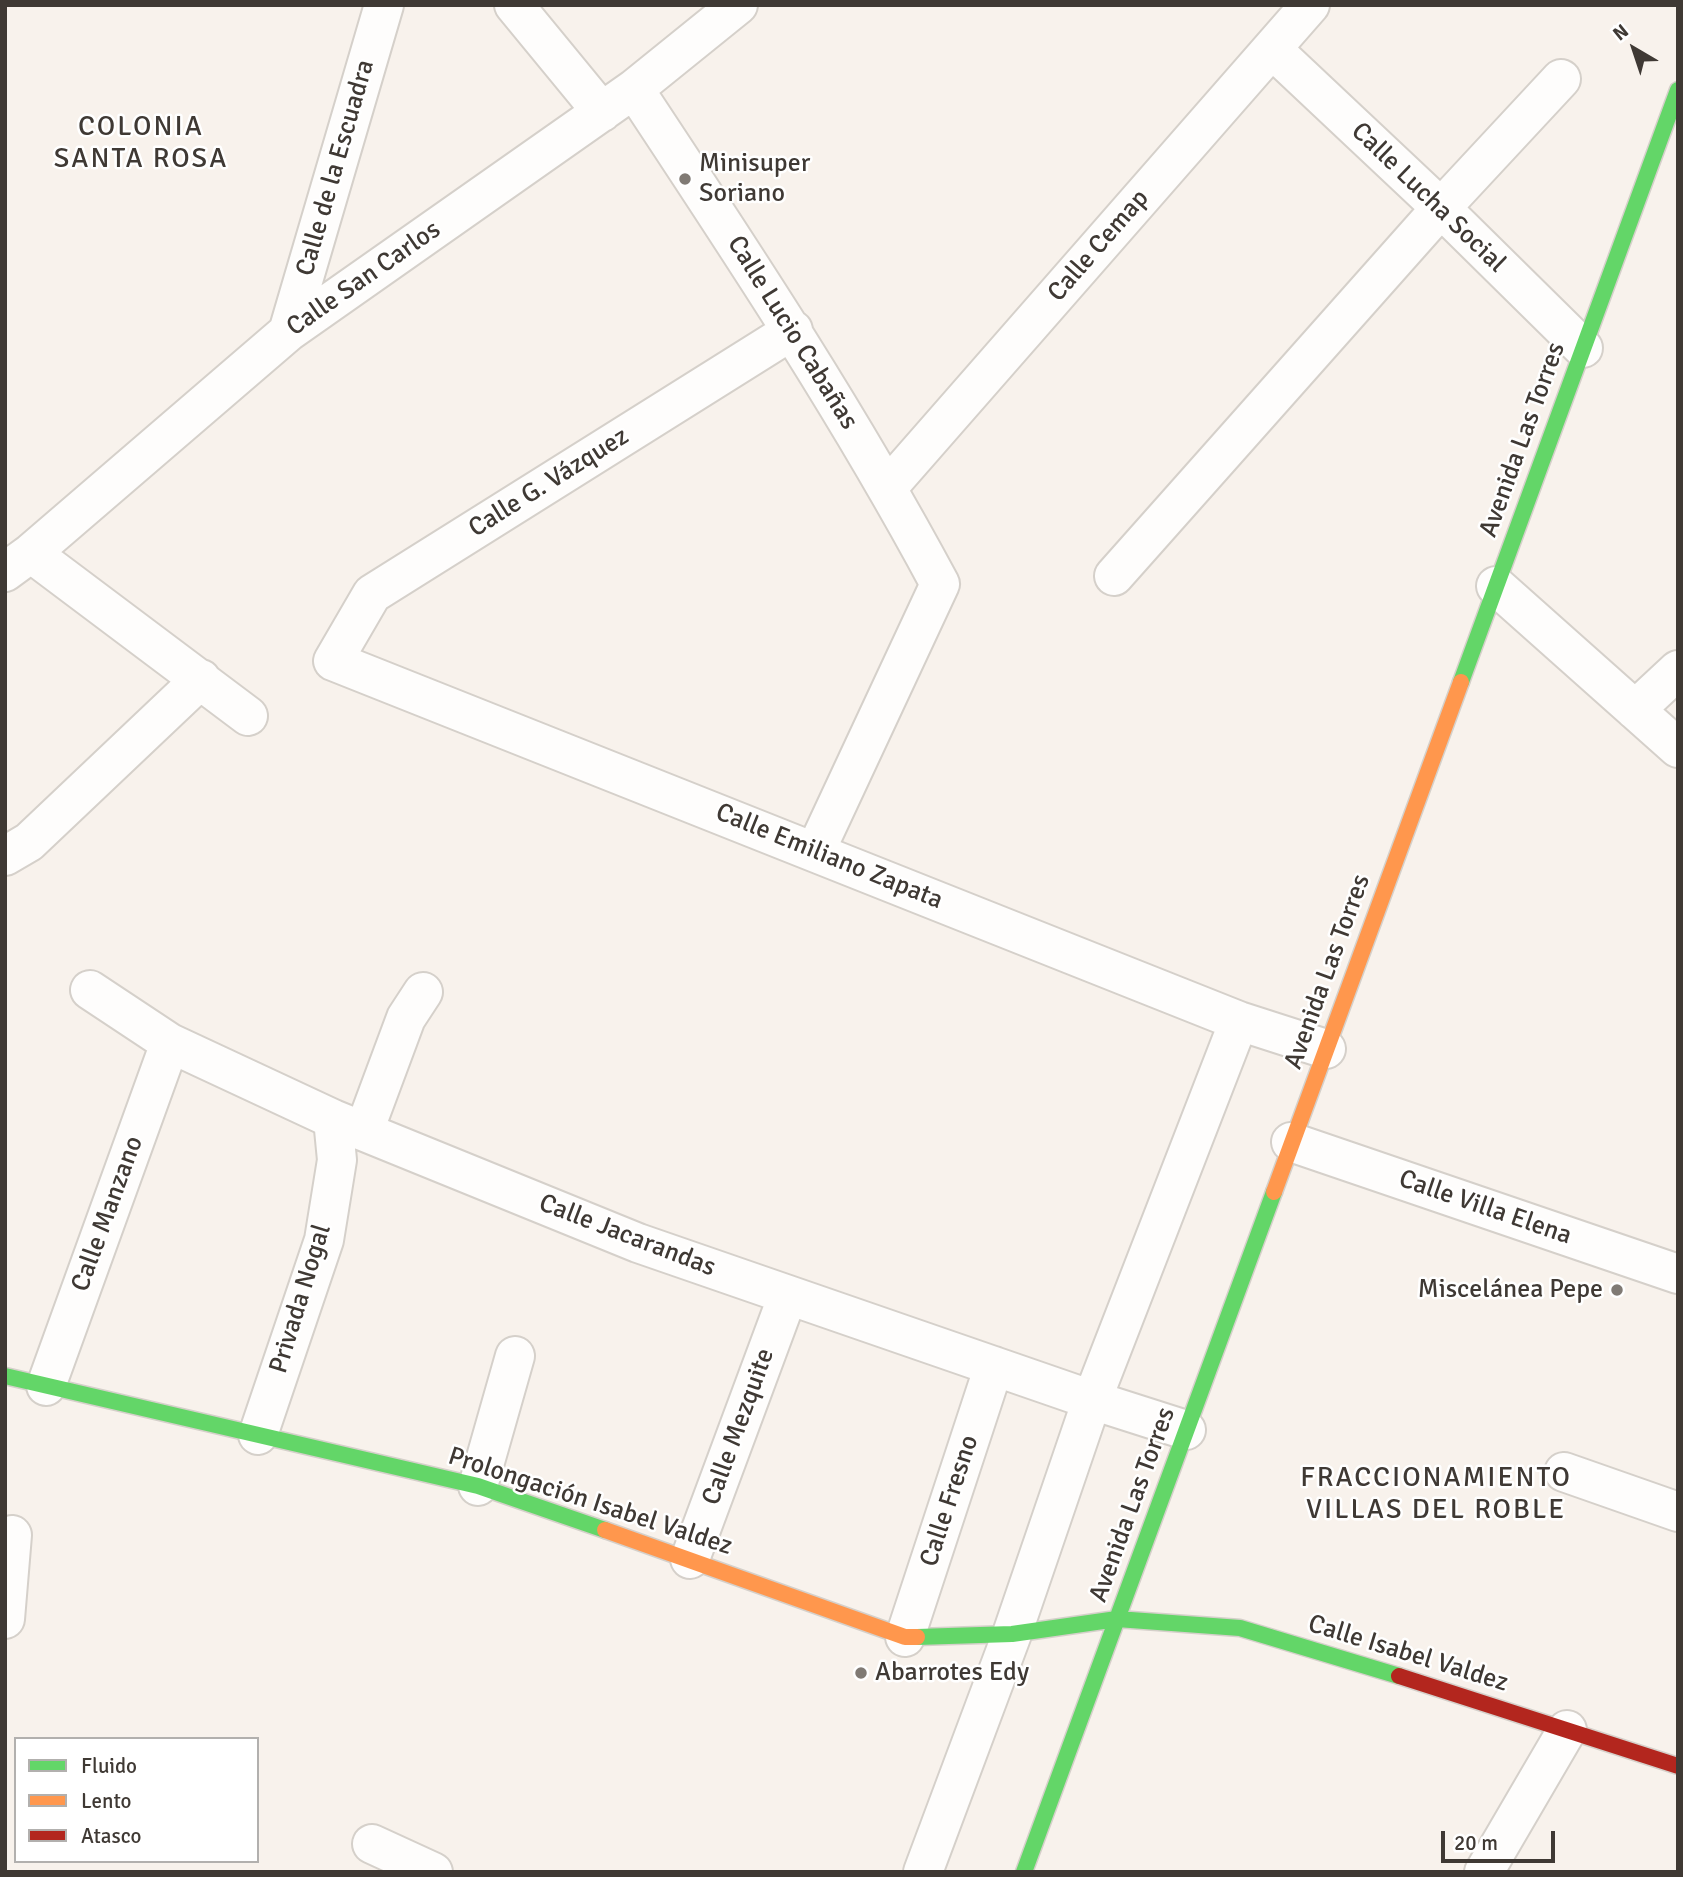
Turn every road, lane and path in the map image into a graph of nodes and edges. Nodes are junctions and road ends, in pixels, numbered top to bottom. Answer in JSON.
{"nodes":[{"id":1,"x":384,"y":5,"type":"edge"},
{"id":2,"x":514,"y":5,"type":"edge"},
{"id":3,"x":738,"y":5,"type":"edge"},
{"id":4,"x":1310,"y":5,"type":"edge"},
{"id":5,"x":1272,"y":49,"type":"junction"},
{"id":6,"x":1561,"y":79,"type":"dead end"},
{"id":7,"x":634,"y":89,"type":"junction"},
{"id":8,"x":1678,"y":90,"type":"edge"},
{"id":9,"x":601,"y":112,"type":"junction"},
{"id":10,"x":1441,"y":208,"type":"junction"},
{"id":11,"x":793,"y":330,"type":"junction"},
{"id":12,"x":288,"y":332,"type":"junction"},
{"id":13,"x":1583,"y":348,"type":"junction"},
{"id":14,"x":888,"y":487,"type":"junction"},
{"id":15,"x":18,"y":562,"type":"edge"},
{"id":16,"x":1114,"y":576,"type":"dead end"},
{"id":17,"x":1496,"y":586,"type":"junction"},
{"id":18,"x":333,"y":661,"type":"joint"},
{"id":19,"x":1678,"y":670,"type":"edge"},
{"id":20,"x":201,"y":679,"type":"junction"},
{"id":21,"x":1635,"y":710,"type":"junction"},
{"id":22,"x":248,"y":716,"type":"dead end"},
{"id":23,"x":1678,"y":748,"type":"edge"},
{"id":24,"x":815,"y":852,"type":"junction"},
{"id":25,"x":5,"y":856,"type":"edge"},
{"id":26,"x":90,"y":990,"type":"dead end"},
{"id":27,"x":423,"y":992,"type":"dead end"},
{"id":28,"x":1239,"y":1021,"type":"junction"},
{"id":29,"x":170,"y":1043,"type":"junction"},
{"id":30,"x":1326,"y":1049,"type":"junction"},
{"id":31,"x":348,"y":1125,"type":"junction"},
{"id":32,"x":1292,"y":1142,"type":"junction"},
{"id":33,"x":1678,"y":1274,"type":"edge"},
{"id":34,"x":788,"y":1295,"type":"junction"},
{"id":35,"x":515,"y":1356,"type":"dead end"},
{"id":36,"x":994,"y":1366,"type":"junction"},
{"id":37,"x":5,"y":1376,"type":"edge"},
{"id":38,"x":46,"y":1386,"type":"junction"},
{"id":39,"x":1092,"y":1400,"type":"junction"},
{"id":40,"x":1186,"y":1430,"type":"junction"},
{"id":41,"x":258,"y":1435,"type":"junction"},
{"id":42,"x":1564,"y":1472,"type":"dead end"},
{"id":43,"x":478,"y":1486,"type":"junction"},
{"id":44,"x":1678,"y":1512,"type":"edge"},
{"id":45,"x":12,"y":1535,"type":"dead end"},
{"id":46,"x":690,"y":1559,"type":"junction"},
{"id":47,"x":5,"y":1619,"type":"edge"},
{"id":48,"x":1117,"y":1619,"type":"junction"},
{"id":49,"x":1012,"y":1634,"type":"junction"},
{"id":50,"x":905,"y":1637,"type":"junction"},
{"id":51,"x":1567,"y":1730,"type":"junction"},
{"id":52,"x":1678,"y":1766,"type":"edge"},
{"id":53,"x":372,"y":1844,"type":"dead end"},
{"id":54,"x":433,"y":1872,"type":"edge"},
{"id":55,"x":923,"y":1872,"type":"edge"},
{"id":56,"x":1024,"y":1872,"type":"edge"},
{"id":57,"x":1484,"y":1872,"type":"edge"}],
"edges":[{"from":1,"to":12,"type":"street","name":"Calle de la Escuadra"},
{"from":2,"to":9,"type":"street"},
{"from":3,"to":7,"type":"street","name":"Calle San Carlos"},
{"from":4,"to":5,"type":"street","name":"Calle Cemap"},
{"from":5,"to":10,"type":"street","name":"Calle Lucha Social"},
{"from":5,"to":14,"type":"street","name":"Calle Cemap"},
{"from":6,"to":10,"type":"street"},
{"from":7,"to":9,"type":"street","name":"Calle San Carlos"},
{"from":7,"to":11,"type":"street","name":"Calle Lucio Cabañas"},
{"from":8,"to":13,"type":"street","name":"Avenida Las Torres"},
{"from":9,"to":12,"type":"street","name":"Calle San Carlos"},
{"from":10,"to":13,"type":"street","name":"Calle Lucha Social"},
{"from":10,"to":16,"type":"street"},
{"from":11,"to":14,"type":"street","name":"Calle Lucio Cabañas"},
{"from":11,"to":18,"type":"street","name":"Calle G. Vázquez"},
{"from":12,"to":15,"type":"street","name":"Calle San Carlos"},
{"from":13,"to":17,"type":"street","name":"Avenida Las Torres"},
{"from":14,"to":24,"type":"street","name":"Calle Lucio Cabañas"},
{"from":15,"to":20,"type":"street"},
{"from":17,"to":21,"type":"street"},
{"from":17,"to":30,"type":"street","name":"Avenida Las Torres"},
{"from":18,"to":24,"type":"street","name":"Calle Emiliano Zapata"},
{"from":19,"to":21,"type":"street"},
{"from":20,"to":22,"type":"street"},
{"from":20,"to":25,"type":"street"},
{"from":21,"to":23,"type":"street"},
{"from":24,"to":28,"type":"street","name":"Calle Emiliano Zapata"},
{"from":26,"to":29,"type":"street","name":"Calle Jacarandas"},
{"from":27,"to":31,"type":"street"},
{"from":28,"to":30,"type":"street","name":"Calle Emiliano Zapata"},
{"from":28,"to":39,"type":"street"},
{"from":29,"to":31,"type":"street","name":"Calle Jacarandas"},
{"from":29,"to":38,"type":"street","name":"Calle Manzano"},
{"from":30,"to":32,"type":"street","name":"Avenida Las Torres"},
{"from":31,"to":34,"type":"street","name":"Calle Jacarandas"},
{"from":31,"to":41,"type":"street","name":"Privada Nogal"},
{"from":32,"to":33,"type":"street","name":"Calle Villa Elena"},
{"from":32,"to":40,"type":"street","name":"Avenida Las Torres"},
{"from":34,"to":36,"type":"street","name":"Calle Jacarandas"},
{"from":34,"to":46,"type":"street","name":"Calle Mezquite"},
{"from":35,"to":43,"type":"street"},
{"from":36,"to":39,"type":"street","name":"Calle Jacarandas"},
{"from":36,"to":50,"type":"street","name":"Calle Fresno"},
{"from":37,"to":38,"type":"street","name":"Prolongación Isabel Valdez"},
{"from":38,"to":41,"type":"street","name":"Prolongación Isabel Valdez"},
{"from":39,"to":40,"type":"street","name":"Calle Jacarandas"},
{"from":39,"to":49,"type":"street"},
{"from":40,"to":48,"type":"street","name":"Avenida Las Torres"},
{"from":41,"to":43,"type":"street","name":"Prolongación Isabel Valdez"},
{"from":42,"to":44,"type":"street"},
{"from":43,"to":46,"type":"street","name":"Prolongación Isabel Valdez"},
{"from":45,"to":47,"type":"street"},
{"from":46,"to":50,"type":"street","name":"Prolongación Isabel Valdez"},
{"from":48,"to":49,"type":"street","name":"Prolongación Isabel Valdez"},
{"from":48,"to":51,"type":"street","name":"Calle Isabel Valdez"},
{"from":48,"to":56,"type":"street","name":"Avenida Las Torres"},
{"from":49,"to":50,"type":"street","name":"Prolongación Isabel Valdez"},
{"from":49,"to":55,"type":"street"},
{"from":51,"to":52,"type":"street","name":"Calle Isabel Valdez"},
{"from":51,"to":57,"type":"street"},
{"from":53,"to":54,"type":"street"}]}
